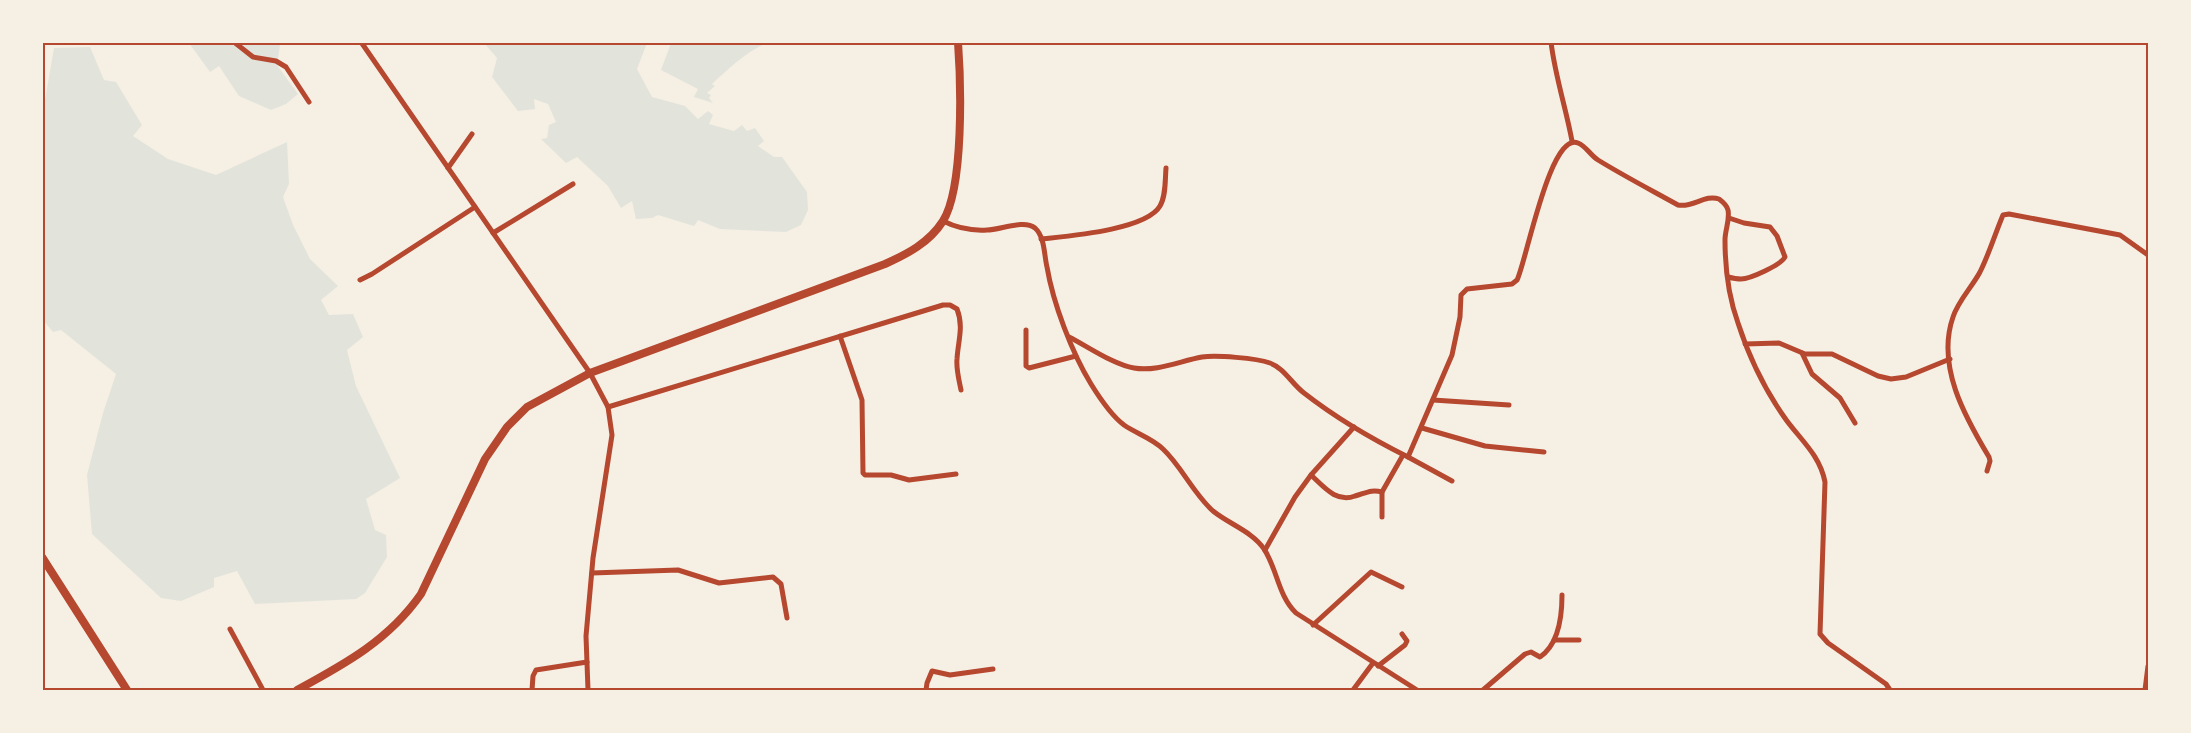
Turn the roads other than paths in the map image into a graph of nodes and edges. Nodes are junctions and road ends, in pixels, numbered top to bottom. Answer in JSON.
{"nodes":[{"id":1,"x":234,"y":42,"type":"edge"},
{"id":2,"x":361,"y":42,"type":"edge"},
{"id":3,"x":958,"y":42,"type":"edge"},
{"id":4,"x":1551,"y":42,"type":"edge"},
{"id":5,"x":309,"y":102,"type":"dead end"},
{"id":6,"x":472,"y":134,"type":"dead end"},
{"id":7,"x":1572,"y":141,"type":"junction"},
{"id":8,"x":448,"y":168,"type":"junction"},
{"id":9,"x":1166,"y":168,"type":"dead end"},
{"id":10,"x":572,"y":184,"type":"dead end"},
{"id":11,"x":475,"y":207,"type":"junction"},
{"id":12,"x":1729,"y":218,"type":"junction"},
{"id":13,"x":943,"y":221,"type":"junction"},
{"id":14,"x":493,"y":233,"type":"junction"},
{"id":15,"x":1041,"y":239,"type":"junction"},
{"id":16,"x":2148,"y":255,"type":"edge"},
{"id":17,"x":1728,"y":277,"type":"junction"},
{"id":18,"x":360,"y":280,"type":"dead end"},
{"id":19,"x":1026,"y":330,"type":"dead end"},
{"id":20,"x":840,"y":336,"type":"junction"},
{"id":21,"x":1069,"y":337,"type":"junction"},
{"id":22,"x":1745,"y":344,"type":"junction"},
{"id":23,"x":1802,"y":353,"type":"junction"},
{"id":24,"x":1076,"y":356,"type":"junction"},
{"id":25,"x":1950,"y":359,"type":"junction"},
{"id":26,"x":590,"y":372,"type":"junction"},
{"id":27,"x":962,"y":390,"type":"dead end"},
{"id":28,"x":1433,"y":400,"type":"junction"},
{"id":29,"x":1509,"y":405,"type":"dead end"},
{"id":30,"x":608,"y":407,"type":"junction"},
{"id":31,"x":1854,"y":423,"type":"dead end"},
{"id":32,"x":1354,"y":427,"type":"junction"},
{"id":33,"x":1422,"y":428,"type":"junction"},
{"id":34,"x":1544,"y":452,"type":"dead end"},
{"id":35,"x":1406,"y":456,"type":"junction"},
{"id":36,"x":1987,"y":470,"type":"dead end"},
{"id":37,"x":956,"y":474,"type":"dead end"},
{"id":38,"x":1311,"y":475,"type":"junction"},
{"id":39,"x":1452,"y":481,"type":"dead end"},
{"id":40,"x":1382,"y":492,"type":"junction"},
{"id":41,"x":1382,"y":518,"type":"dead end"},
{"id":42,"x":1265,"y":550,"type":"junction"},
{"id":43,"x":42,"y":557,"type":"edge"},
{"id":44,"x":592,"y":572,"type":"junction"},
{"id":45,"x":1402,"y":587,"type":"dead end"},
{"id":46,"x":1562,"y":595,"type":"dead end"},
{"id":47,"x":787,"y":618,"type":"dead end"},
{"id":48,"x":1313,"y":625,"type":"junction"},
{"id":49,"x":230,"y":629,"type":"dead end"},
{"id":50,"x":1402,"y":634,"type":"dead end"},
{"id":51,"x":1554,"y":640,"type":"junction"},
{"id":52,"x":1580,"y":640,"type":"dead end"},
{"id":53,"x":587,"y":662,"type":"junction"},
{"id":54,"x":1375,"y":665,"type":"junction"},
{"id":55,"x":2148,"y":666,"type":"edge"},
{"id":56,"x":993,"y":669,"type":"dead end"},
{"id":57,"x":127,"y":690,"type":"edge"},
{"id":58,"x":263,"y":690,"type":"edge"},
{"id":59,"x":297,"y":690,"type":"edge"},
{"id":60,"x":532,"y":690,"type":"edge"},
{"id":61,"x":588,"y":690,"type":"edge"},
{"id":62,"x":926,"y":690,"type":"edge"},
{"id":63,"x":1352,"y":690,"type":"edge"},
{"id":64,"x":1418,"y":690,"type":"edge"},
{"id":65,"x":1483,"y":690,"type":"edge"},
{"id":66,"x":1890,"y":690,"type":"edge"},
{"id":67,"x":2145,"y":690,"type":"edge"}],
"edges":[{"from":1,"to":5,"type":"street"},
{"from":2,"to":8,"type":"street"},
{"from":3,"to":13,"type":"highway"},
{"from":4,"to":7,"type":"street"},
{"from":6,"to":8,"type":"street"},
{"from":7,"to":12,"type":"street"},
{"from":7,"to":28,"type":"street"},
{"from":8,"to":11,"type":"street"},
{"from":9,"to":15,"type":"street"},
{"from":10,"to":14,"type":"street"},
{"from":11,"to":14,"type":"street"},
{"from":11,"to":18,"type":"street"},
{"from":12,"to":17,"type":"street"},
{"from":12,"to":17,"type":"street"},
{"from":13,"to":15,"type":"street"},
{"from":13,"to":26,"type":"highway"},
{"from":14,"to":26,"type":"street"},
{"from":15,"to":21,"type":"street"},
{"from":16,"to":25,"type":"street"},
{"from":17,"to":22,"type":"street"},
{"from":19,"to":24,"type":"street"},
{"from":20,"to":27,"type":"street"},
{"from":20,"to":30,"type":"street"},
{"from":20,"to":37,"type":"street"},
{"from":21,"to":24,"type":"street"},
{"from":21,"to":32,"type":"street"},
{"from":22,"to":23,"type":"street"},
{"from":22,"to":66,"type":"street"},
{"from":23,"to":25,"type":"street"},
{"from":23,"to":31,"type":"street"},
{"from":24,"to":42,"type":"street"},
{"from":25,"to":36,"type":"street"},
{"from":26,"to":30,"type":"street"},
{"from":26,"to":59,"type":"highway"},
{"from":28,"to":29,"type":"street"},
{"from":28,"to":33,"type":"street"},
{"from":30,"to":44,"type":"street"},
{"from":32,"to":35,"type":"street"},
{"from":32,"to":38,"type":"street"},
{"from":33,"to":34,"type":"street"},
{"from":33,"to":35,"type":"street"},
{"from":35,"to":39,"type":"street"},
{"from":35,"to":40,"type":"street"},
{"from":38,"to":40,"type":"street"},
{"from":38,"to":42,"type":"street"},
{"from":40,"to":41,"type":"street"},
{"from":42,"to":48,"type":"street"},
{"from":43,"to":57,"type":"highway"},
{"from":44,"to":47,"type":"street"},
{"from":44,"to":53,"type":"street"},
{"from":45,"to":48,"type":"street"},
{"from":46,"to":51,"type":"street"},
{"from":48,"to":54,"type":"street"},
{"from":49,"to":58,"type":"street"},
{"from":50,"to":54,"type":"street"},
{"from":51,"to":52,"type":"street"},
{"from":51,"to":65,"type":"street"},
{"from":53,"to":60,"type":"street"},
{"from":53,"to":61,"type":"street"},
{"from":54,"to":63,"type":"street"},
{"from":54,"to":64,"type":"street"},
{"from":55,"to":67,"type":"street"},
{"from":56,"to":62,"type":"street"}]}
